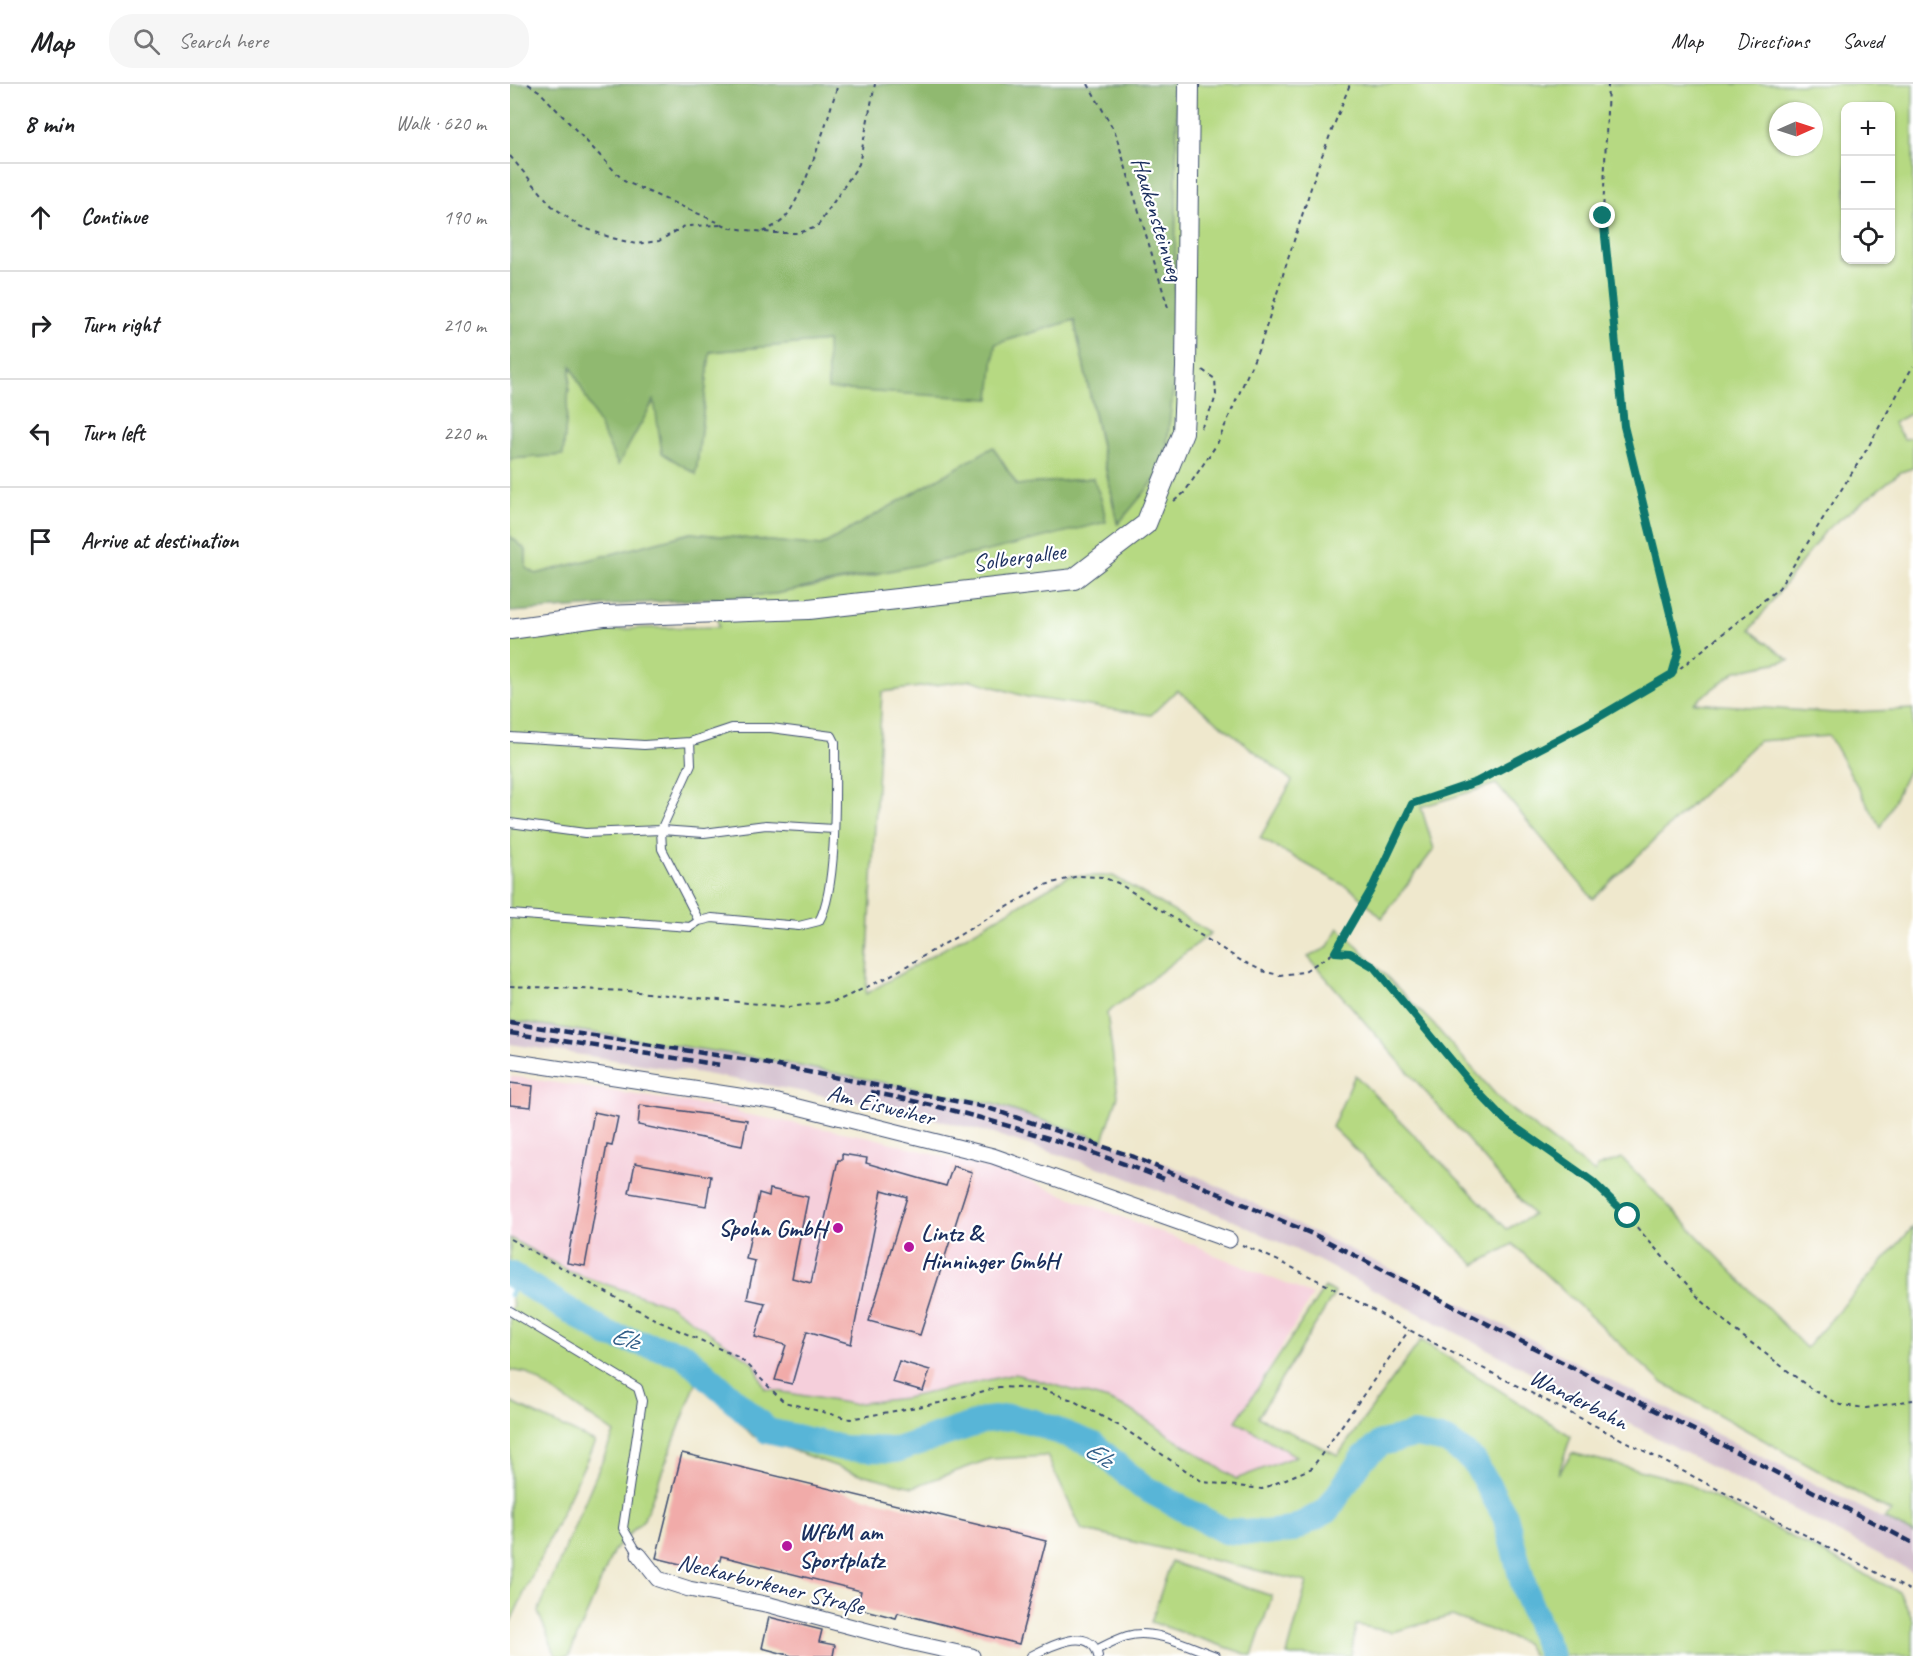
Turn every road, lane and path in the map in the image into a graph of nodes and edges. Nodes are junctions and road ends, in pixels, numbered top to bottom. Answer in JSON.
{"nodes":[{"id":1,"x":528,"y":84,"type":"edge"},
{"id":2,"x":838,"y":84,"type":"edge"},
{"id":3,"x":874,"y":84,"type":"edge"},
{"id":4,"x":1088,"y":84,"type":"edge"},
{"id":5,"x":1189,"y":84,"type":"edge"},
{"id":6,"x":1350,"y":84,"type":"edge"},
{"id":7,"x":1608,"y":84,"type":"edge"},
{"id":8,"x":510,"y":156,"type":"edge"},
{"id":9,"x":725,"y":225,"type":"junction"},
{"id":10,"x":763,"y":232,"type":"junction"},
{"id":11,"x":1169,"y":312,"type":"dead end"},
{"id":12,"x":1913,"y":366,"type":"edge"},
{"id":13,"x":1169,"y":505,"type":"dead end"},
{"id":14,"x":510,"y":629,"type":"edge"},
{"id":15,"x":1672,"y":674,"type":"junction"},
{"id":16,"x":510,"y":737,"type":"edge"},
{"id":17,"x":690,"y":742,"type":"junction"},
{"id":18,"x":510,"y":823,"type":"edge"},
{"id":19,"x":834,"y":828,"type":"junction"},
{"id":20,"x":661,"y":830,"type":"junction"},
{"id":21,"x":510,"y":914,"type":"edge"},
{"id":22,"x":699,"y":921,"type":"junction"},
{"id":23,"x":1335,"y":952,"type":"junction"},
{"id":24,"x":510,"y":986,"type":"edge"},
{"id":25,"x":510,"y":1061,"type":"edge"},
{"id":26,"x":510,"y":1239,"type":"edge"},
{"id":27,"x":1228,"y":1240,"type":"joint"},
{"id":28,"x":510,"y":1311,"type":"edge"},
{"id":29,"x":1409,"y":1330,"type":"junction"},
{"id":30,"x":1913,"y":1400,"type":"edge"},
{"id":31,"x":639,"y":1555,"type":"joint"},
{"id":32,"x":1913,"y":1592,"type":"edge"},
{"id":33,"x":1097,"y":1653,"type":"edge"},
{"id":34,"x":972,"y":1656,"type":"edge"},
{"id":35,"x":1031,"y":1656,"type":"edge"},
{"id":36,"x":1216,"y":1656,"type":"edge"}],
"edges":[{"from":1,"to":9,"type":"path"},
{"from":2,"to":10,"type":"path"},
{"from":3,"to":10,"type":"path"},
{"from":4,"to":11,"type":"path","name":"Haukensteinweg"},
{"from":5,"to":14,"type":"street","name":"Solbergallee"},
{"from":6,"to":13,"type":"path"},
{"from":7,"to":15,"type":"path"},
{"from":8,"to":9,"type":"path"},
{"from":9,"to":10,"type":"path"},
{"from":12,"to":15,"type":"path"},
{"from":15,"to":23,"type":"path"},
{"from":16,"to":17,"type":"lane"},
{"from":17,"to":19,"type":"lane"},
{"from":17,"to":20,"type":"lane"},
{"from":18,"to":20,"type":"lane"},
{"from":19,"to":20,"type":"lane"},
{"from":19,"to":22,"type":"lane"},
{"from":20,"to":22,"type":"lane"},
{"from":21,"to":22,"type":"lane"},
{"from":23,"to":24,"type":"path"},
{"from":23,"to":30,"type":"path"},
{"from":25,"to":27,"type":"street","name":"Am Eisweiher"},
{"from":26,"to":29,"type":"path"},
{"from":27,"to":29,"type":"path","name":"Wanderbahn"},
{"from":28,"to":31,"type":"lane","name":"Neckarburkener Straße"},
{"from":29,"to":32,"type":"path","name":"Wanderbahn"},
{"from":31,"to":34,"type":"street","name":"Neckarburkener Straße"},
{"from":33,"to":35,"type":"lane"},
{"from":33,"to":36,"type":"lane"}]}
